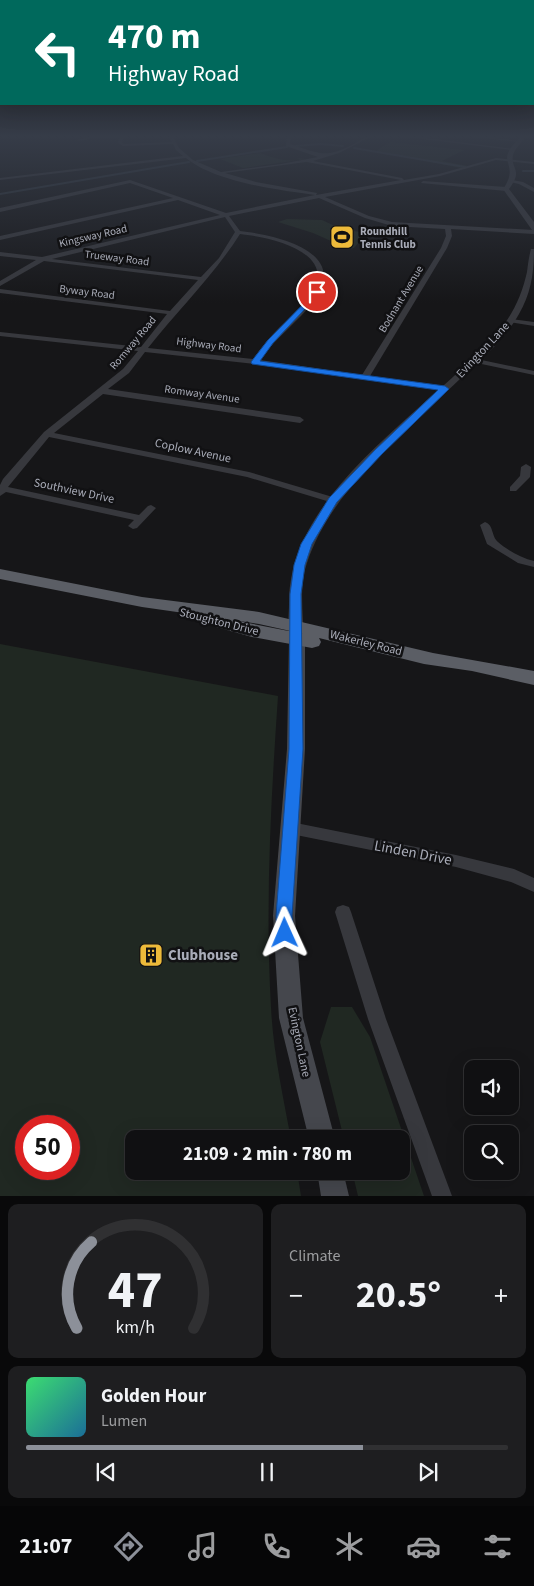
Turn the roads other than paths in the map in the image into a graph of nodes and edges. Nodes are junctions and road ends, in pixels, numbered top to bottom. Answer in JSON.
{"nodes":[{"id":1,"x":86,"y":191,"type":"edge"},
{"id":2,"x":158,"y":191,"type":"edge"},
{"id":3,"x":293,"y":191,"type":"edge"},
{"id":4,"x":351,"y":191,"type":"edge"},
{"id":5,"x":507,"y":191,"type":"edge"},
{"id":6,"x":322,"y":196,"type":"junction"},
{"id":7,"x":179,"y":198,"type":"junction"},
{"id":8,"x":0,"y":210,"type":"edge"},
{"id":9,"x":226,"y":215,"type":"junction"},
{"id":10,"x":448,"y":228,"type":"junction"},
{"id":11,"x":534,"y":231,"type":"edge"},
{"id":12,"x":238,"y":232,"type":"junction"},
{"id":13,"x":0,"y":238,"type":"edge"},
{"id":14,"x":534,"y":252,"type":"edge"},
{"id":15,"x":0,"y":254,"type":"edge"},
{"id":16,"x":43,"y":259,"type":"junction"},
{"id":17,"x":202,"y":278,"type":"junction"},
{"id":18,"x":532,"y":282,"type":"edge"},
{"id":19,"x":0,"y":284,"type":"edge"},
{"id":20,"x":0,"y":291,"type":"edge"},
{"id":21,"x":172,"y":313,"type":"junction"},
{"id":22,"x":511,"y":321,"type":"junction"},
{"id":23,"x":534,"y":324,"type":"edge"},
{"id":24,"x":0,"y":334,"type":"edge"},
{"id":25,"x":144,"y":349,"type":"junction"},
{"id":26,"x":475,"y":360,"type":"junction"},
{"id":27,"x":255,"y":362,"type":"junction"},
{"id":28,"x":534,"y":373,"type":"edge"},
{"id":29,"x":365,"y":377,"type":"junction"},
{"id":30,"x":445,"y":389,"type":"junction"},
{"id":31,"x":102,"y":390,"type":"junction"},
{"id":32,"x":300,"y":420,"type":"dead end"},
{"id":33,"x":47,"y":434,"type":"junction"},
{"id":34,"x":526,"y":467,"type":"dead end"},
{"id":35,"x":530,"y":479,"type":"edge"},
{"id":36,"x":513,"y":488,"type":"dead end"},
{"id":37,"x":1,"y":491,"type":"edge"},
{"id":38,"x":333,"y":500,"type":"junction"},
{"id":39,"x":151,"y":508,"type":"dead end"},
{"id":40,"x":485,"y":525,"type":"dead end"},
{"id":41,"x":534,"y":564,"type":"edge"},
{"id":42,"x":0,"y":574,"type":"edge"},
{"id":43,"x":296,"y":633,"type":"junction"},
{"id":44,"x":534,"y":678,"type":"edge"},
{"id":45,"x":290,"y":828,"type":"junction"},
{"id":46,"x":534,"y":885,"type":"edge"},
{"id":47,"x":343,"y":912,"type":"dead end"},
{"id":48,"x":320,"y":1130,"type":"edge"},
{"id":49,"x":332,"y":1180,"type":"edge"},
{"id":50,"x":335,"y":1196,"type":"edge"},
{"id":51,"x":442,"y":1196,"type":"edge"}],
"edges":[{"from":1,"to":8,"type":"street"},
{"from":2,"to":7,"type":"street"},
{"from":3,"to":6,"type":"street"},
{"from":4,"to":6,"type":"street","name":"Kingsway Road"},
{"from":5,"to":11,"type":"street"},
{"from":6,"to":9,"type":"street","name":"Kingsway Road"},
{"from":6,"to":10,"type":"street"},
{"from":7,"to":9,"type":"street"},
{"from":7,"to":13,"type":"street"},
{"from":9,"to":12,"type":"street"},
{"from":9,"to":16,"type":"street","name":"Kingsway Road"},
{"from":10,"to":11,"type":"street"},
{"from":10,"to":29,"type":"street","name":"Bodnant Avenue"},
{"from":12,"to":17,"type":"street","name":"Romway Road"},
{"from":12,"to":27,"type":"street"},
{"from":14,"to":18,"type":"street","name":"Evington Lane"},
{"from":15,"to":16,"type":"street","name":"Trueway Road"},
{"from":16,"to":17,"type":"street","name":"Trueway Road"},
{"from":16,"to":19,"type":"street","name":"Kingsway Road"},
{"from":17,"to":21,"type":"street","name":"Romway Road"},
{"from":18,"to":22,"type":"street","name":"Evington Lane"},
{"from":20,"to":21,"type":"street","name":"Byway Road"},
{"from":21,"to":25,"type":"street","name":"Romway Road"},
{"from":22,"to":23,"type":"street"},
{"from":22,"to":26,"type":"street","name":"Evington Lane"},
{"from":24,"to":25,"type":"street","name":"Highway Road"},
{"from":25,"to":27,"type":"street","name":"Highway Road"},
{"from":25,"to":31,"type":"street","name":"Romway Road"},
{"from":26,"to":28,"type":"street"},
{"from":26,"to":30,"type":"street","name":"Evington Lane"},
{"from":27,"to":29,"type":"street","name":"Highway Road"},
{"from":29,"to":30,"type":"street","name":"Highway Road"},
{"from":30,"to":38,"type":"street","name":"Evington Lane"},
{"from":31,"to":32,"type":"street","name":"Romway Avenue"},
{"from":31,"to":33,"type":"street","name":"Romway Road"},
{"from":33,"to":37,"type":"street","name":"Romway Road"},
{"from":33,"to":38,"type":"street","name":"Coplow Avenue"},
{"from":34,"to":35,"type":"street"},
{"from":35,"to":36,"type":"street"},
{"from":37,"to":39,"type":"street","name":"Southview Drive"},
{"from":38,"to":43,"type":"street","name":"Evington Lane"},
{"from":40,"to":41,"type":"street"},
{"from":42,"to":43,"type":"highway","name":"Stoughton Drive"},
{"from":43,"to":44,"type":"highway","name":"Wakerley Road"},
{"from":43,"to":45,"type":"main road","name":"Evington Lane"},
{"from":45,"to":46,"type":"street","name":"Linden Drive"},
{"from":45,"to":48,"type":"main road","name":"Evington Lane"},
{"from":47,"to":51,"type":"street"},
{"from":49,"to":50,"type":"main road"}]}
